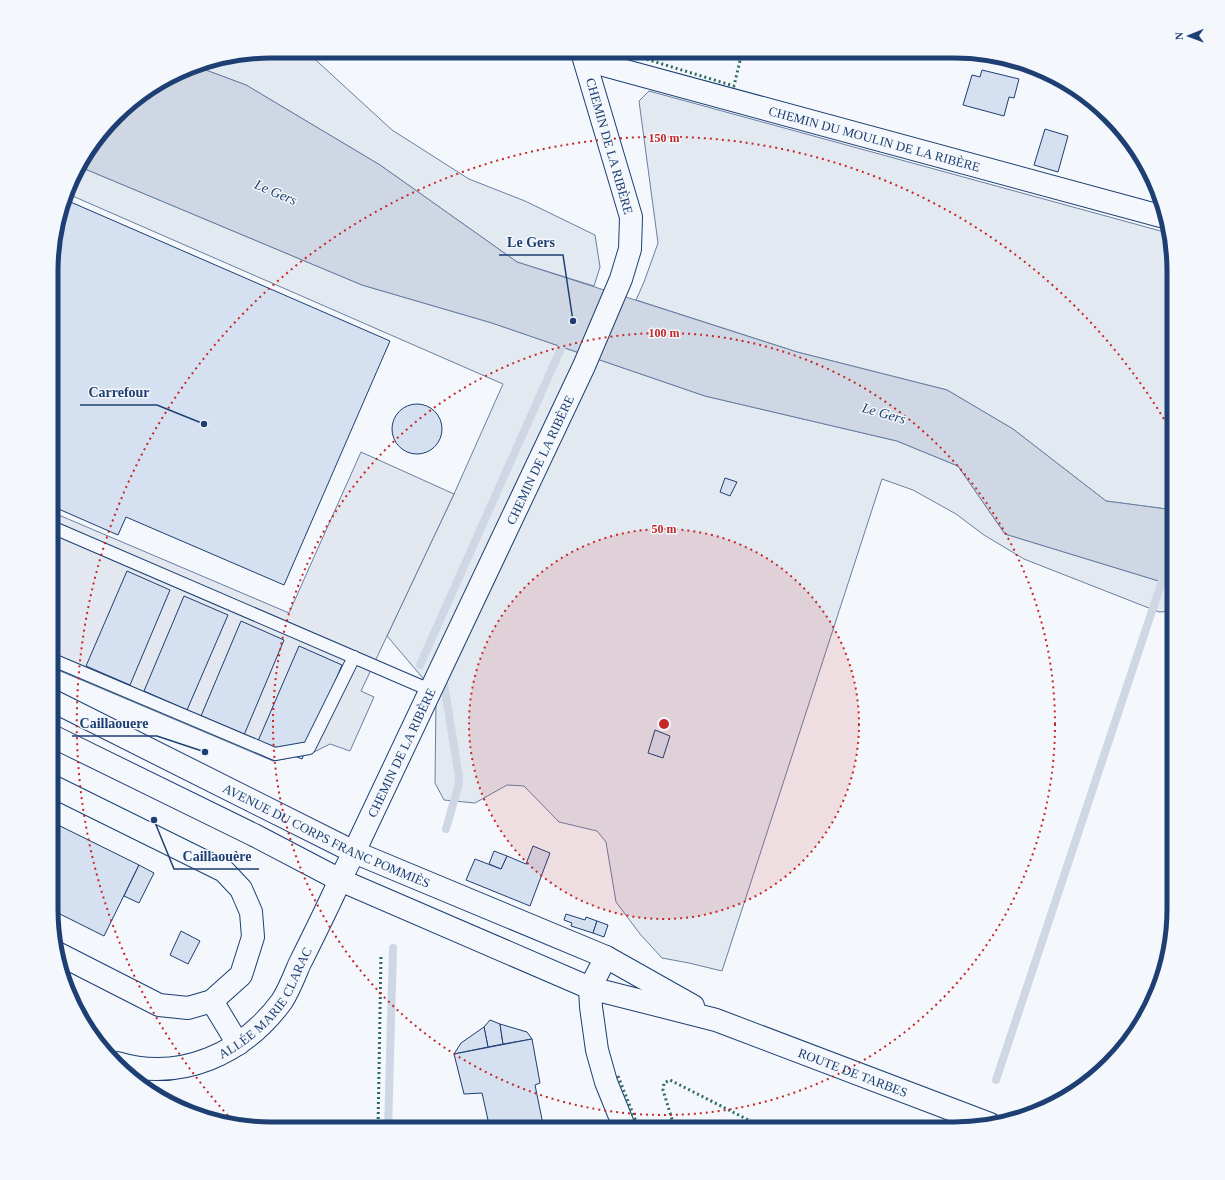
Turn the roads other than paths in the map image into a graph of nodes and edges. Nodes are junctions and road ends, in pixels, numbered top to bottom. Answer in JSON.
{"nodes":[{"id":1,"x":585,"y":58,"type":"edge"},
{"id":2,"x":591,"y":58,"type":"edge"},
{"id":3,"x":1160,"y":215,"type":"edge"},
{"id":4,"x":58,"y":530,"type":"edge"},
{"id":5,"x":354,"y":657,"type":"junction"},
{"id":6,"x":58,"y":662,"type":"edge"},
{"id":7,"x":430,"y":690,"type":"junction"},
{"id":8,"x":58,"y":704,"type":"edge"},
{"id":9,"x":58,"y":739,"type":"edge"},
{"id":10,"x":58,"y":789,"type":"edge"},
{"id":11,"x":354,"y":852,"type":"junction"},
{"id":12,"x":340,"y":880,"type":"junction"},
{"id":13,"x":63,"y":956,"type":"edge"},
{"id":14,"x":606,"y":957,"type":"junction"},
{"id":15,"x":590,"y":988,"type":"junction"},
{"id":16,"x":212,"y":1001,"type":"junction"},
{"id":17,"x":716,"y":1020,"type":"junction"},
{"id":18,"x":238,"y":1044,"type":"junction"},
{"id":19,"x":125,"y":1065,"type":"edge"},
{"id":20,"x":980,"y":1120,"type":"edge"},
{"id":21,"x":622,"y":1122,"type":"edge"}],
"edges":[{"from":1,"to":7,"type":"street","name":"CHEMIN DE LA RIBÈRE"},
{"from":2,"to":3,"type":"street","name":"CHEMIN DU MOULIN DE LA RIBÈRE"},
{"from":4,"to":5,"type":"lane"},
{"from":5,"to":6,"type":"lane"},
{"from":5,"to":7,"type":"lane"},
{"from":7,"to":11,"type":"street","name":"CHEMIN DE LA RIBÈRE"},
{"from":8,"to":11,"type":"street","name":"AVENUE DU CORPS FRANC POMMIÈS"},
{"from":9,"to":12,"type":"street"},
{"from":10,"to":16,"type":"street"},
{"from":11,"to":12,"type":"street","name":"ALLÉE MARIE CLARAC"},
{"from":11,"to":14,"type":"street","name":"AVENUE DU CORPS FRANC POMMIÈS"},
{"from":12,"to":15,"type":"street"},
{"from":12,"to":18,"type":"street","name":"ALLÉE MARIE CLARAC"},
{"from":13,"to":16,"type":"street"},
{"from":14,"to":15,"type":"street"},
{"from":14,"to":17,"type":"street","name":"ROUTE DE TARBES"},
{"from":15,"to":17,"type":"street","name":"ROUTE DE TARBES"},
{"from":15,"to":21,"type":"street"},
{"from":16,"to":18,"type":"street"},
{"from":17,"to":20,"type":"street","name":"ROUTE DE TARBES"},
{"from":18,"to":19,"type":"street","name":"ALLÉE MARIE CLARAC"}]}
